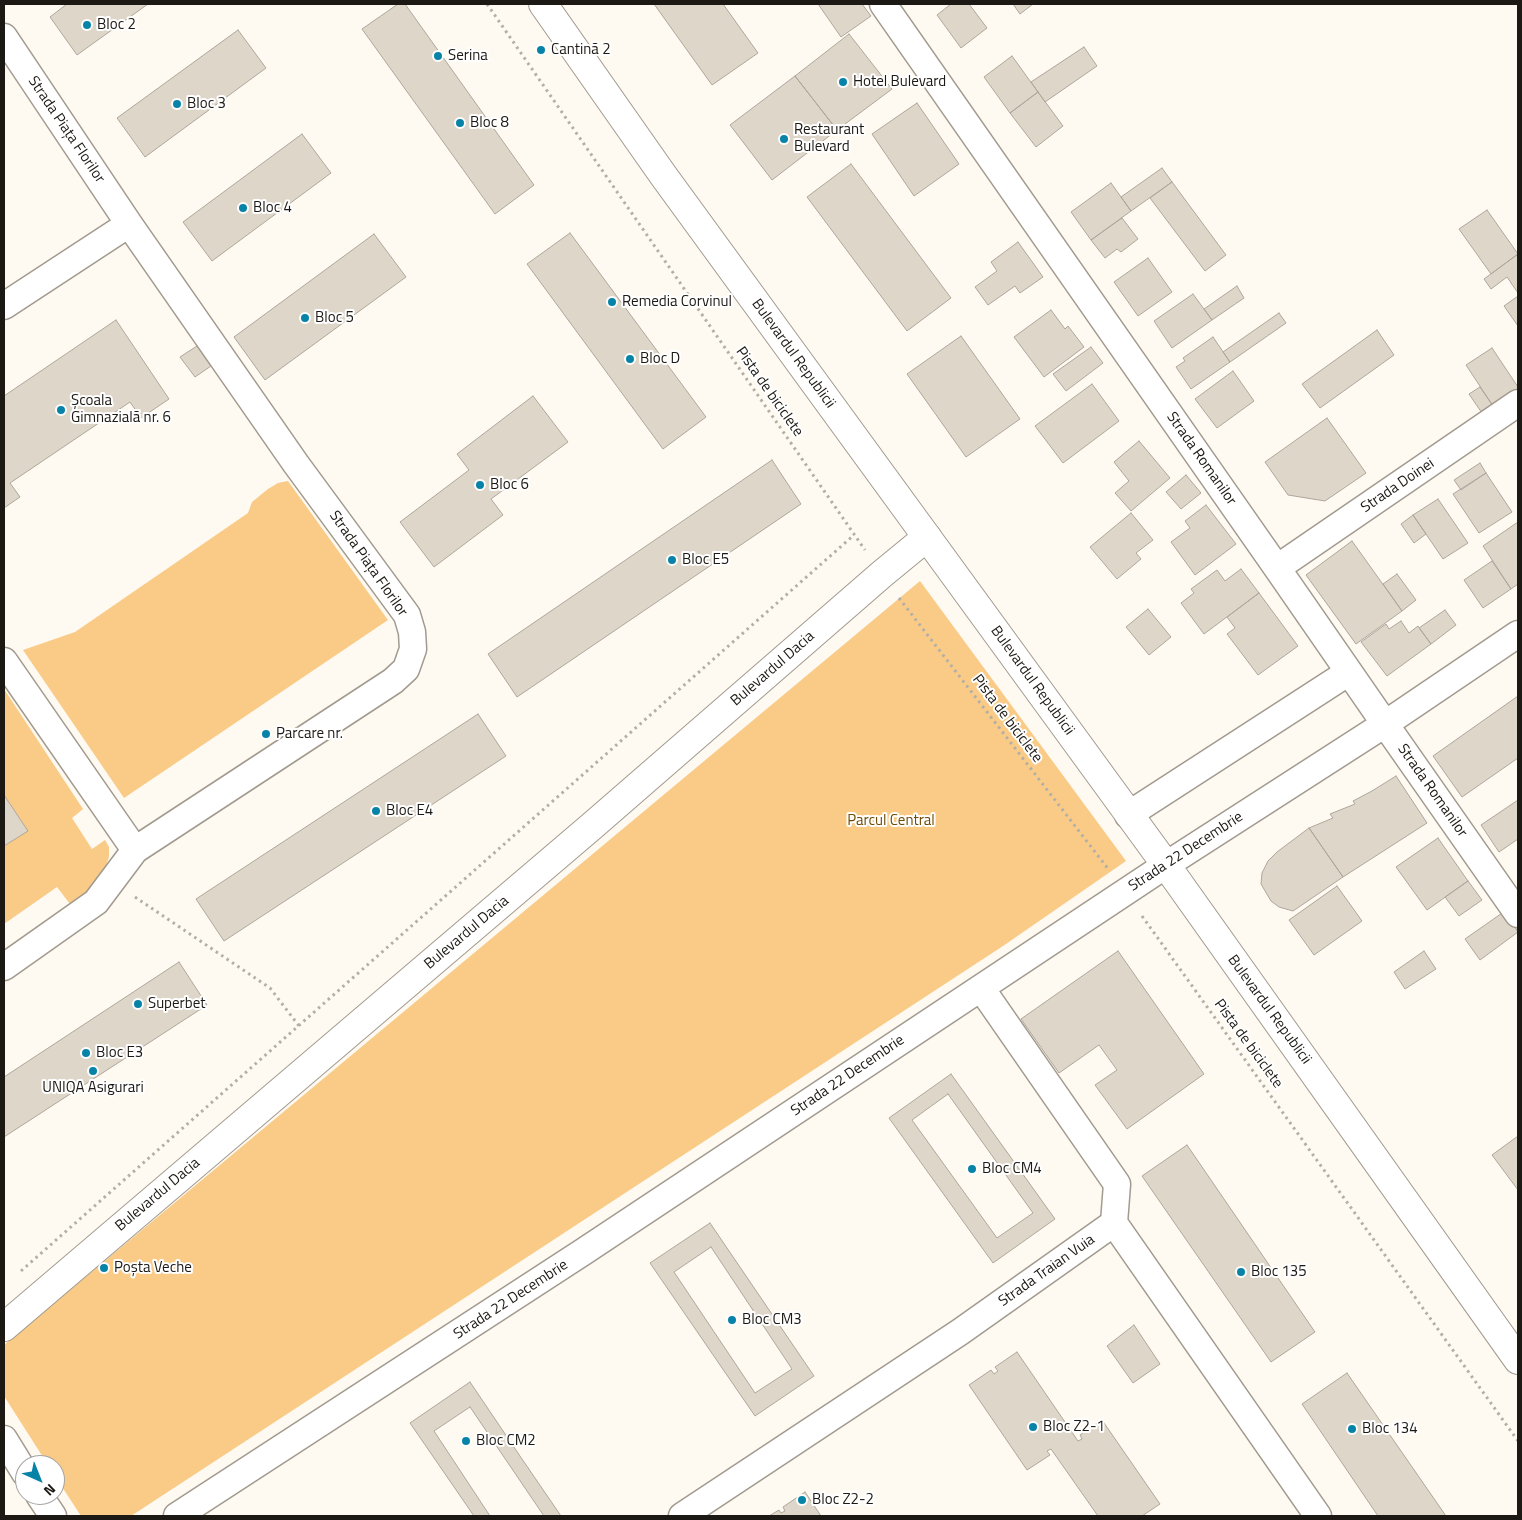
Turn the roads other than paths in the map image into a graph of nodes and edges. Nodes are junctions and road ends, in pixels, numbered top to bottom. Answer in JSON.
{"nodes":[{"id":1,"x":543,"y":4,"type":"edge"},
{"id":2,"x":886,"y":5,"type":"edge"},
{"id":3,"x":4,"y":37,"type":"edge"},
{"id":4,"x":129,"y":224,"type":"junction"},
{"id":5,"x":4,"y":306,"type":"edge"},
{"id":6,"x":1518,"y":403,"type":"edge"},
{"id":7,"x":927,"y":537,"type":"junction"},
{"id":8,"x":1277,"y":568,"type":"junction"},
{"id":9,"x":1518,"y":634,"type":"edge"},
{"id":10,"x":4,"y":660,"type":"edge"},
{"id":11,"x":1349,"y":672,"type":"junction"},
{"id":12,"x":1385,"y":724,"type":"junction"},
{"id":13,"x":1128,"y":814,"type":"junction"},
{"id":14,"x":135,"y":850,"type":"junction"},
{"id":15,"x":1166,"y":865,"type":"junction"},
{"id":16,"x":1518,"y":914,"type":"edge"},
{"id":17,"x":4,"y":967,"type":"edge"},
{"id":18,"x":981,"y":988,"type":"junction"},
{"id":19,"x":1114,"y":1223,"type":"junction"},
{"id":20,"x":4,"y":1327,"type":"edge"},
{"id":21,"x":1518,"y":1360,"type":"edge"},
{"id":22,"x":4,"y":1440,"type":"edge"},
{"id":23,"x":15,"y":1457,"type":"edge"},
{"id":24,"x":45,"y":1505,"type":"edge"},
{"id":25,"x":52,"y":1516,"type":"edge"},
{"id":26,"x":177,"y":1516,"type":"edge"},
{"id":27,"x":682,"y":1516,"type":"edge"},
{"id":28,"x":1318,"y":1516,"type":"edge"}],
"edges":[{"from":1,"to":7,"type":"main road","name":"Bulevardul Republicii"},
{"from":2,"to":8,"type":"street","name":"Strada Romanilor"},
{"from":3,"to":4,"type":"street","name":"Strada Piața Florilor"},
{"from":4,"to":5,"type":"street"},
{"from":4,"to":14,"type":"street","name":"Strada Piața Florilor"},
{"from":6,"to":8,"type":"street","name":"Strada Doinei"},
{"from":7,"to":13,"type":"main road","name":"Bulevardul Republicii"},
{"from":7,"to":20,"type":"main road","name":"Bulevardul Dacia"},
{"from":8,"to":11,"type":"street","name":"Strada Romanilor"},
{"from":9,"to":12,"type":"street","name":"Strada 22 Decembrie"},
{"from":10,"to":14,"type":"street"},
{"from":11,"to":12,"type":"street","name":"Strada Romanilor"},
{"from":11,"to":13,"type":"street"},
{"from":12,"to":15,"type":"street","name":"Strada 22 Decembrie"},
{"from":12,"to":16,"type":"street","name":"Strada Romanilor"},
{"from":13,"to":15,"type":"main road","name":"Bulevardul Republicii"},
{"from":14,"to":17,"type":"street","name":"Strada Piața Florilor"},
{"from":15,"to":18,"type":"street","name":"Strada 22 Decembrie"},
{"from":15,"to":21,"type":"main road","name":"Bulevardul Republicii"},
{"from":18,"to":19,"type":"street"},
{"from":18,"to":26,"type":"street","name":"Strada 22 Decembrie"},
{"from":19,"to":27,"type":"street","name":"Strada Traian Vuia"},
{"from":19,"to":28,"type":"street"},
{"from":22,"to":23,"type":"street"},
{"from":24,"to":25,"type":"street"}]}
